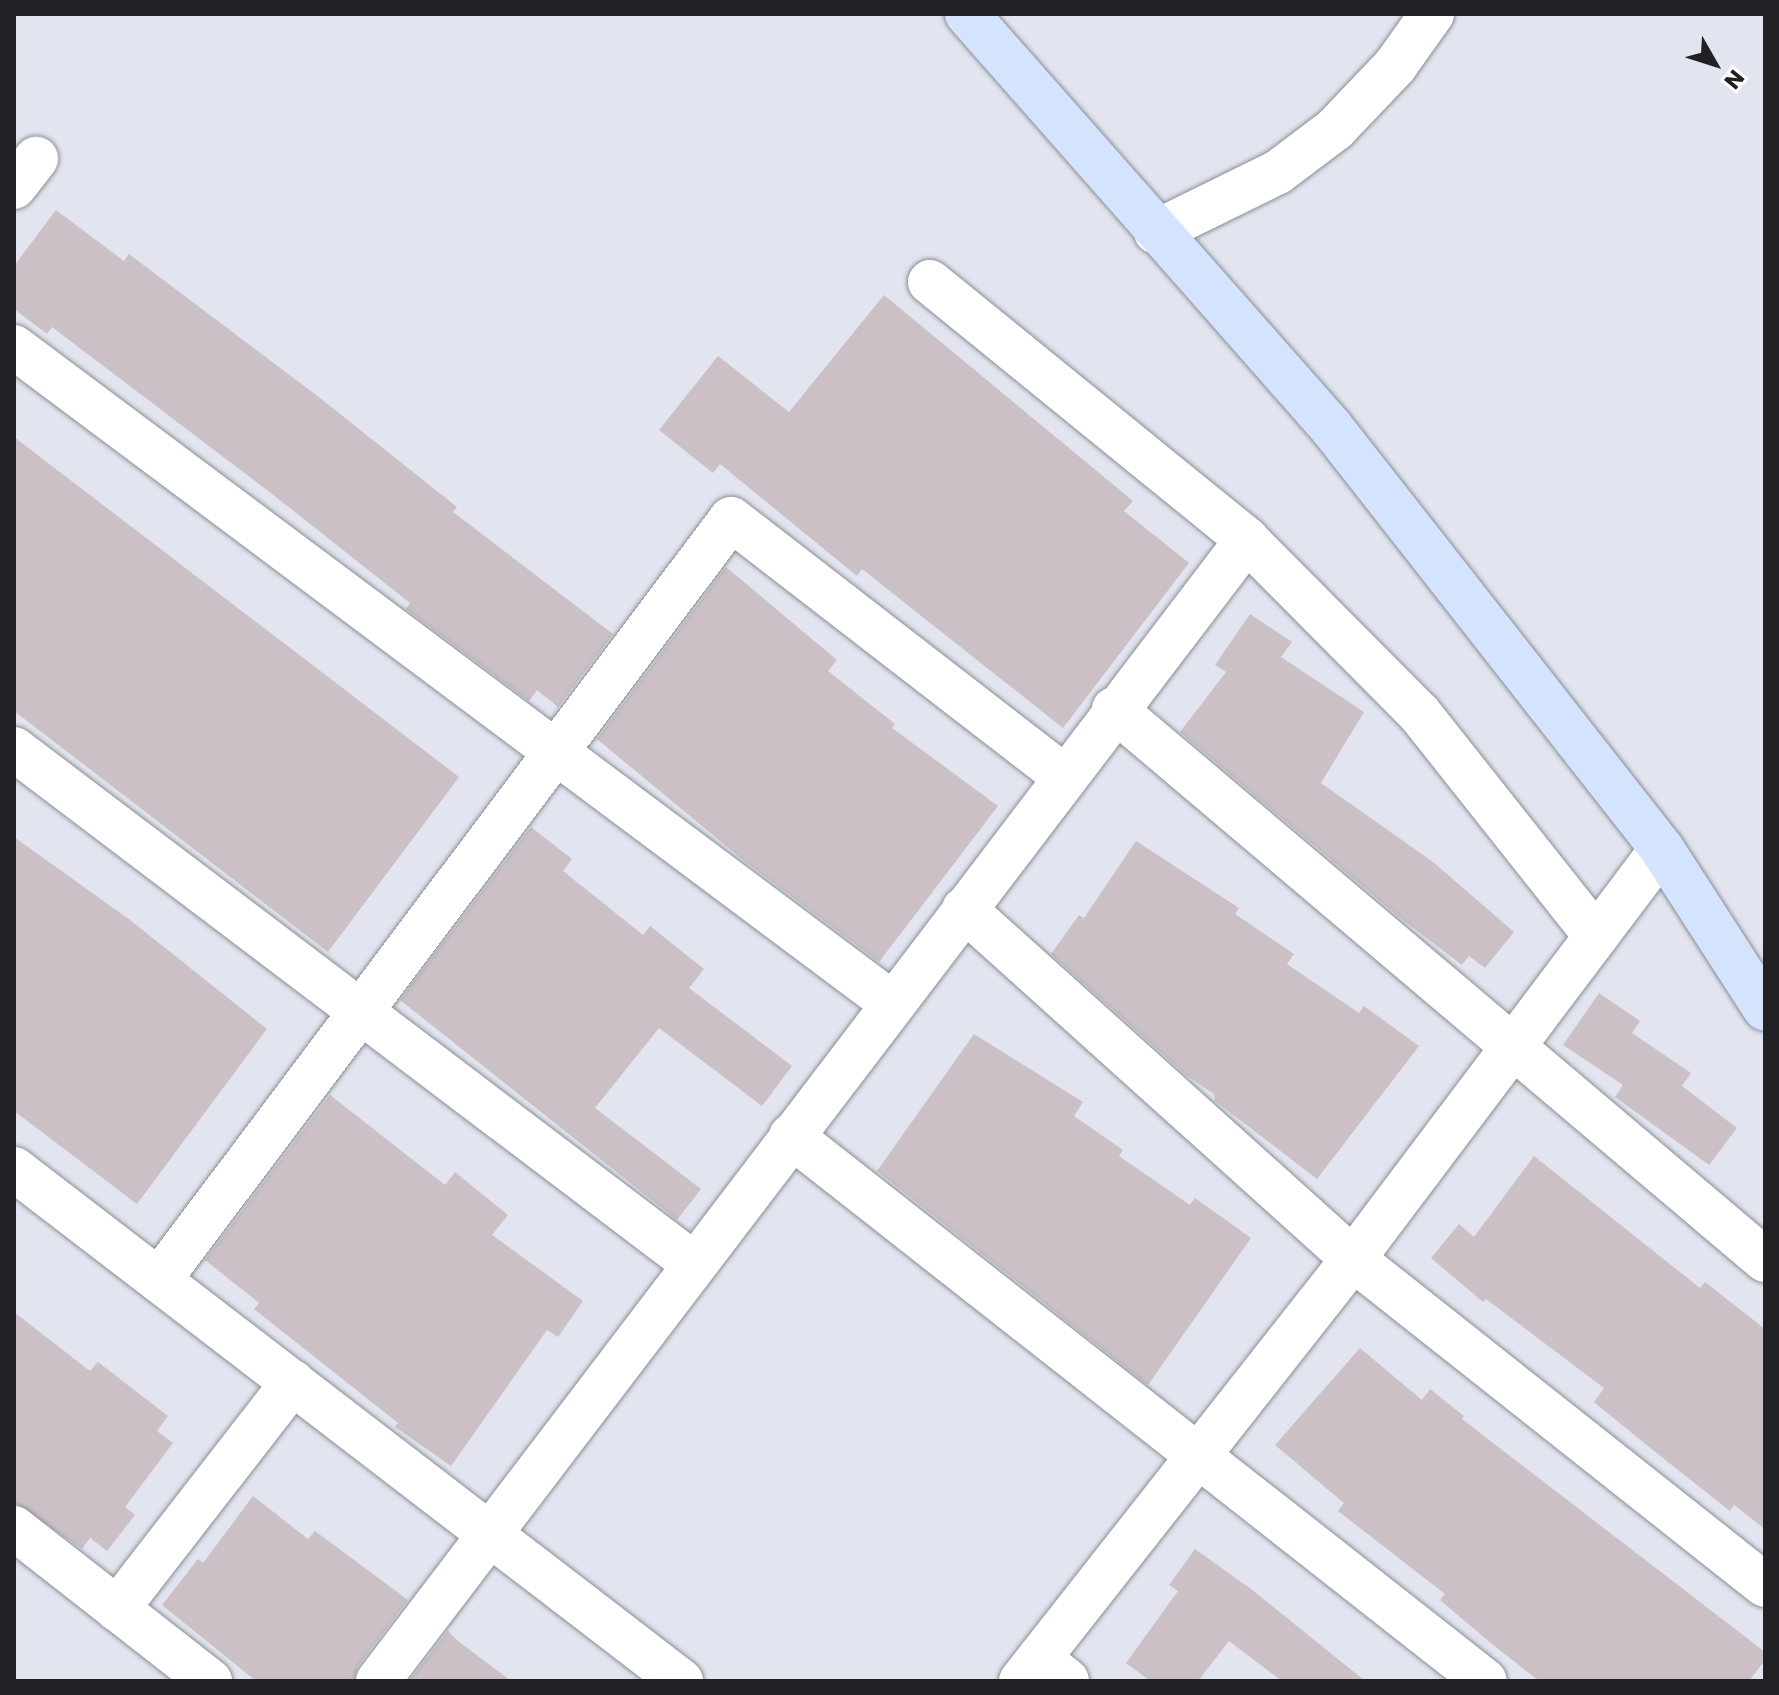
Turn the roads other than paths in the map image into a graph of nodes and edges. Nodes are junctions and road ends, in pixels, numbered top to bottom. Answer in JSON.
{"nodes":[{"id":1,"x":967,"y":14,"type":"edge"},
{"id":2,"x":1432,"y":14,"type":"edge"},
{"id":3,"x":1156,"y":232,"type":"junction"},
{"id":4,"x":930,"y":282,"type":"dead end"},
{"id":5,"x":14,"y":347,"type":"edge"},
{"id":6,"x":1247,"y":540,"type":"junction"},
{"id":7,"x":1114,"y":709,"type":"junction"},
{"id":8,"x":14,"y":749,"type":"edge"},
{"id":9,"x":556,"y":752,"type":"junction"},
{"id":10,"x":1064,"y":776,"type":"junction"},
{"id":11,"x":1662,"y":849,"type":"junction"},
{"id":12,"x":964,"y":909,"type":"junction"},
{"id":13,"x":1596,"y":936,"type":"junction"},
{"id":14,"x":892,"y":1003,"type":"junction"},
{"id":15,"x":1765,"y":1009,"type":"edge"},
{"id":16,"x":360,"y":1011,"type":"junction"},
{"id":17,"x":1512,"y":1046,"type":"junction"},
{"id":18,"x":791,"y":1136,"type":"junction"},
{"id":19,"x":14,"y":1169,"type":"edge"},
{"id":20,"x":1353,"y":1259,"type":"junction"},
{"id":21,"x":1765,"y":1260,"type":"edge"},
{"id":22,"x":694,"y":1264,"type":"junction"},
{"id":23,"x":159,"y":1280,"type":"junction"},
{"id":24,"x":293,"y":1382,"type":"junction"},
{"id":25,"x":1196,"y":1454,"type":"junction"},
{"id":26,"x":14,"y":1528,"type":"edge"},
{"id":27,"x":489,"y":1534,"type":"junction"},
{"id":28,"x":1765,"y":1585,"type":"edge"},
{"id":29,"x":117,"y":1609,"type":"junction"},
{"id":30,"x":1043,"y":1673,"type":"edge"},
{"id":31,"x":210,"y":1681,"type":"edge"},
{"id":32,"x":378,"y":1681,"type":"edge"},
{"id":33,"x":681,"y":1681,"type":"edge"},
{"id":34,"x":1485,"y":1681,"type":"edge"}],
"edges":[{"from":1,"to":3,"type":"main road"},
{"from":2,"to":3,"type":"street"},
{"from":3,"to":11,"type":"main road"},
{"from":4,"to":6,"type":"street"},
{"from":5,"to":9,"type":"street"},
{"from":6,"to":7,"type":"street"},
{"from":6,"to":13,"type":"street"},
{"from":7,"to":10,"type":"street"},
{"from":7,"to":17,"type":"street"},
{"from":8,"to":16,"type":"street"},
{"from":9,"to":10,"type":"street"},
{"from":9,"to":14,"type":"street"},
{"from":9,"to":16,"type":"street"},
{"from":10,"to":12,"type":"street"},
{"from":11,"to":13,"type":"street"},
{"from":11,"to":15,"type":"main road"},
{"from":12,"to":14,"type":"street"},
{"from":12,"to":20,"type":"street"},
{"from":13,"to":17,"type":"street"},
{"from":14,"to":18,"type":"street"},
{"from":16,"to":22,"type":"street"},
{"from":16,"to":23,"type":"street"},
{"from":17,"to":20,"type":"street"},
{"from":17,"to":21,"type":"street"},
{"from":18,"to":22,"type":"street"},
{"from":18,"to":25,"type":"street"},
{"from":19,"to":23,"type":"street"},
{"from":20,"to":25,"type":"street"},
{"from":20,"to":28,"type":"street"},
{"from":22,"to":27,"type":"street"},
{"from":23,"to":24,"type":"street"},
{"from":24,"to":27,"type":"street"},
{"from":24,"to":29,"type":"street"},
{"from":25,"to":30,"type":"street"},
{"from":25,"to":34,"type":"street"},
{"from":26,"to":29,"type":"street"},
{"from":27,"to":32,"type":"street"},
{"from":27,"to":33,"type":"street"},
{"from":29,"to":31,"type":"street"}]}
